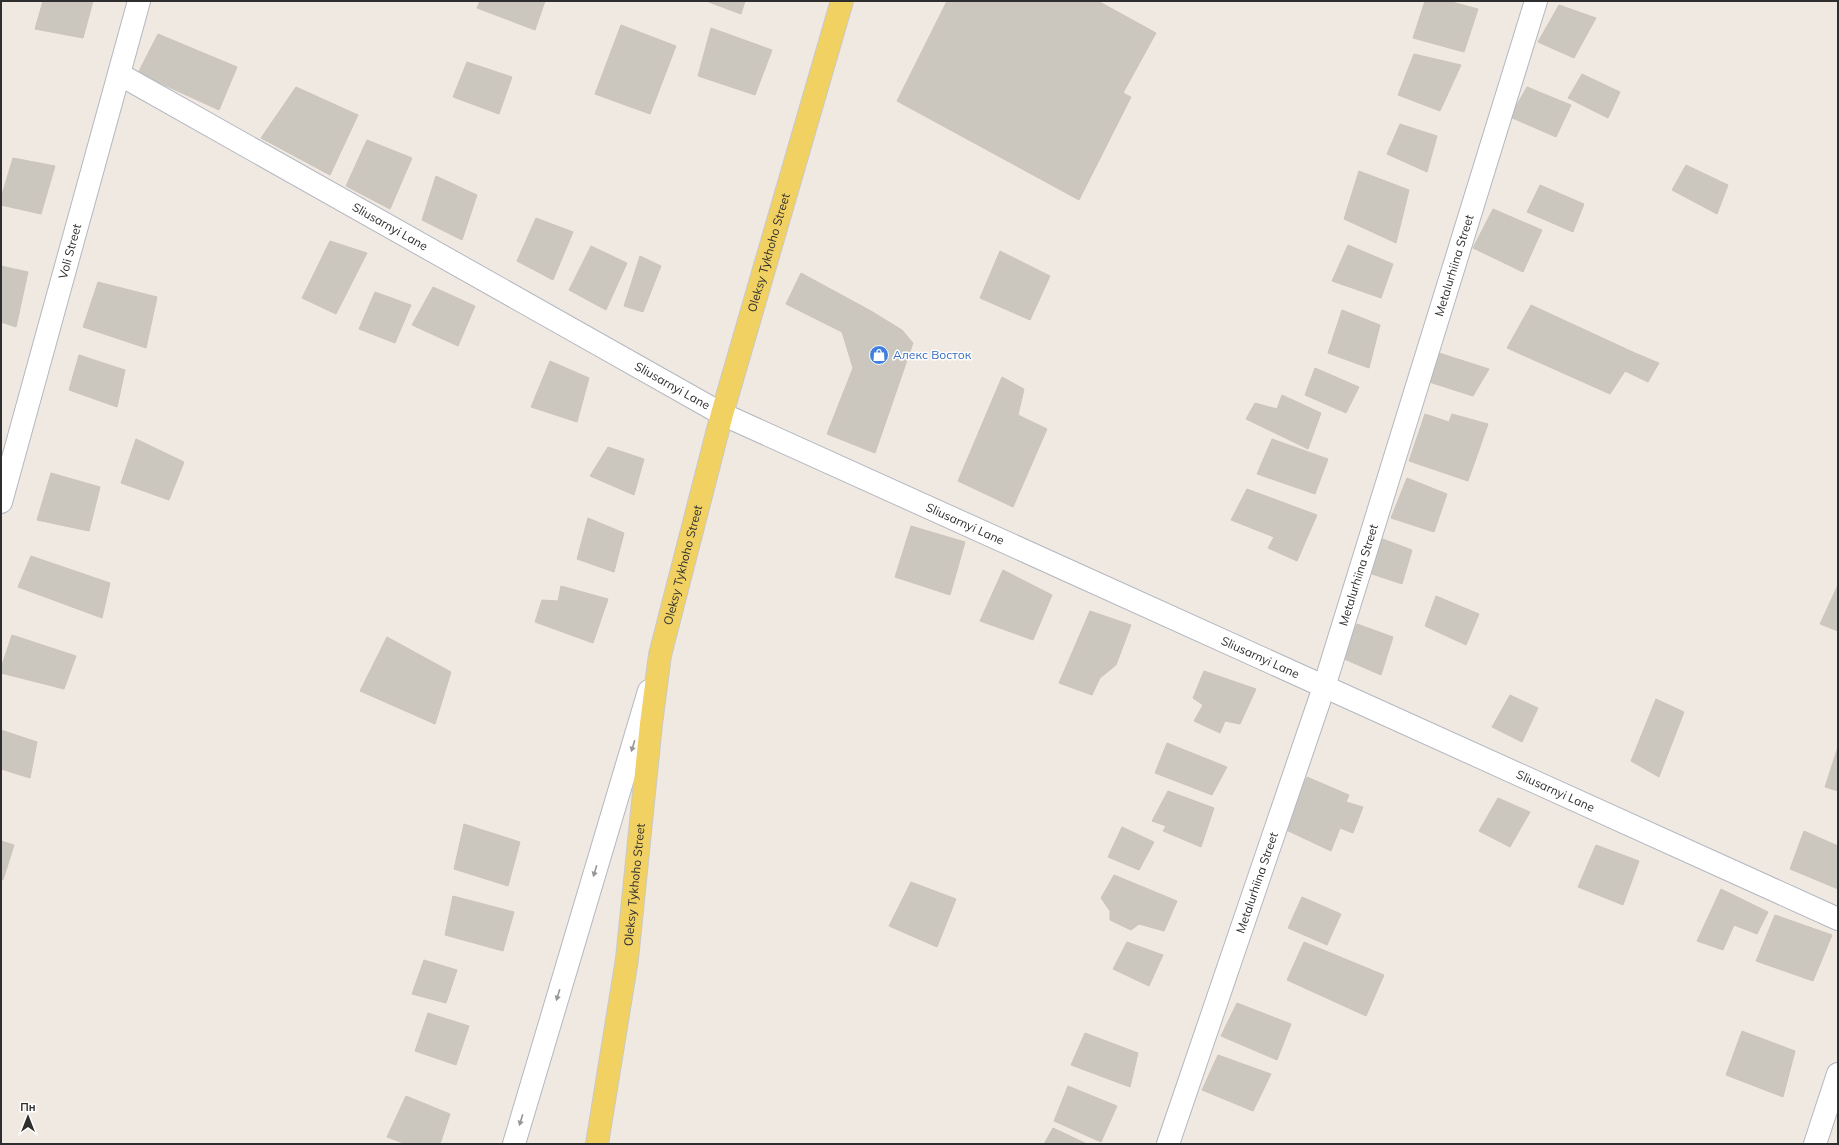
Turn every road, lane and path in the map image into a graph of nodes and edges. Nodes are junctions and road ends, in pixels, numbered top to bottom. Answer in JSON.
{"nodes":[{"id":1,"x":140,"y":1,"type":"edge"},
{"id":2,"x":842,"y":1,"type":"edge"},
{"id":3,"x":1536,"y":1,"type":"edge"},
{"id":4,"x":119,"y":74,"type":"junction"},
{"id":5,"x":722,"y":414,"type":"junction"},
{"id":6,"x":1,"y":502,"type":"edge"},
{"id":7,"x":660,"y":655,"type":"junction"},
{"id":8,"x":1324,"y":687,"type":"junction"},
{"id":9,"x":1838,"y":919,"type":"edge"},
{"id":10,"x":1838,"y":1074,"type":"edge"},
{"id":11,"x":514,"y":1144,"type":"edge"},
{"id":12,"x":597,"y":1144,"type":"edge"},
{"id":13,"x":1168,"y":1144,"type":"edge"},
{"id":14,"x":1815,"y":1144,"type":"edge"}],
"edges":[{"from":1,"to":4,"type":"street","name":"Voli Street"},
{"from":2,"to":5,"type":"main road","name":"Oleksy Tykhoho Street"},
{"from":3,"to":8,"type":"street","name":"Metalurhiina Street"},
{"from":4,"to":5,"type":"street","name":"Sliusarnyi Lane"},
{"from":4,"to":6,"type":"street","name":"Voli Street"},
{"from":5,"to":7,"type":"main road","name":"Oleksy Tykhoho Street"},
{"from":5,"to":8,"type":"street","name":"Sliusarnyi Lane"},
{"from":7,"to":11,"type":"street","one_way":true},
{"from":7,"to":12,"type":"main road","name":"Oleksy Tykhoho Street"},
{"from":8,"to":9,"type":"street","name":"Sliusarnyi Lane"},
{"from":8,"to":13,"type":"street","name":"Metalurhiina Street"},
{"from":10,"to":14,"type":"street"}]}
